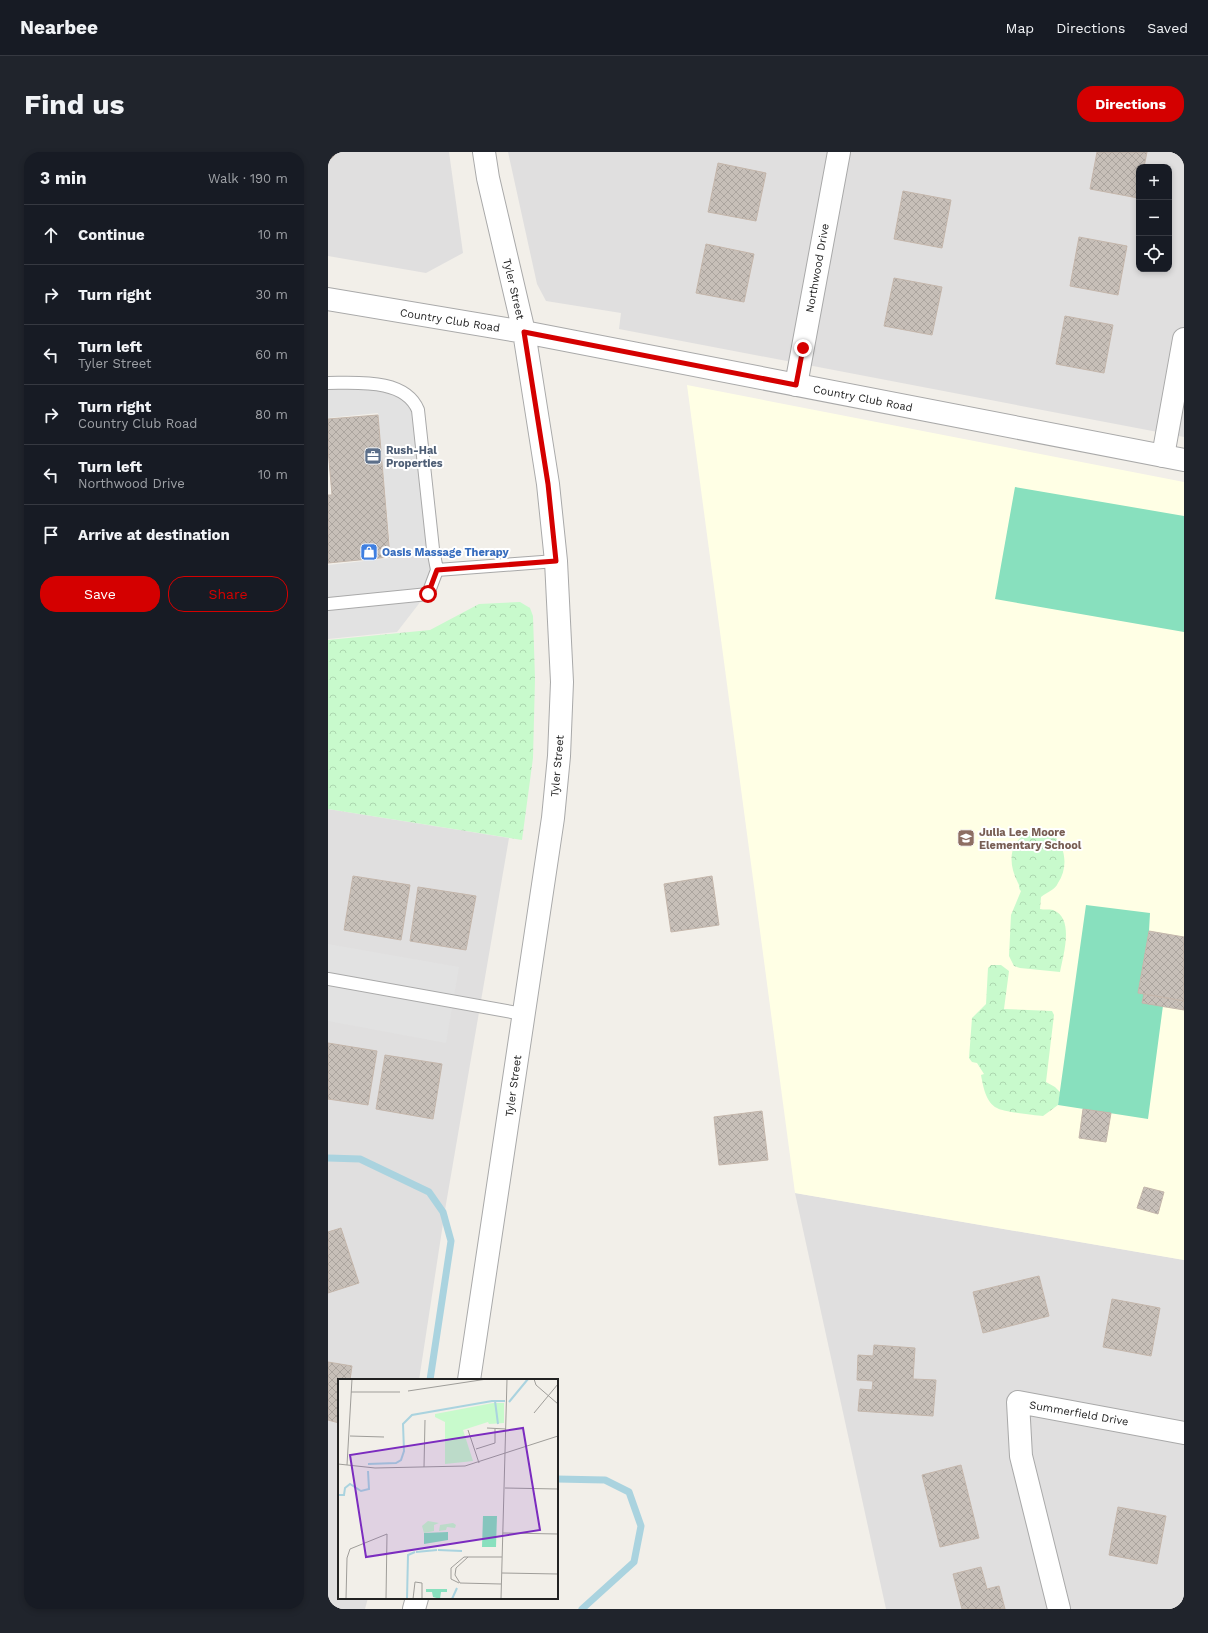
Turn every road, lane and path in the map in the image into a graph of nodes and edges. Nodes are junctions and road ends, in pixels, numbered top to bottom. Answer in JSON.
{"nodes":[{"id":1,"x":484,"y":152,"type":"edge"},
{"id":2,"x":838,"y":152,"type":"edge"},
{"id":3,"x":328,"y":299,"type":"edge"},
{"id":4,"x":524,"y":332,"type":"junction"},
{"id":5,"x":1184,"y":339,"type":"edge"},
{"id":6,"x":328,"y":383,"type":"edge"},
{"id":7,"x":796,"y":385,"type":"junction"},
{"id":8,"x":1163,"y":456,"type":"junction"},
{"id":9,"x":1184,"y":460,"type":"edge"},
{"id":10,"x":556,"y":561,"type":"junction"},
{"id":11,"x":437,"y":570,"type":"junction"},
{"id":12,"x":328,"y":604,"type":"edge"},
{"id":13,"x":328,"y":979,"type":"edge"},
{"id":14,"x":523,"y":1014,"type":"junction"},
{"id":15,"x":469,"y":1379,"type":"edge"},
{"id":16,"x":1184,"y":1432,"type":"edge"},
{"id":17,"x":417,"y":1599,"type":"edge"},
{"id":18,"x":414,"y":1609,"type":"edge"},
{"id":19,"x":1059,"y":1609,"type":"edge"}],
"edges":[{"from":1,"to":4,"type":"street","name":"Tyler Street"},
{"from":2,"to":7,"type":"street","name":"Northwood Drive"},
{"from":3,"to":4,"type":"street","name":"Country Club Road"},
{"from":4,"to":7,"type":"street","name":"Country Club Road"},
{"from":4,"to":10,"type":"street","name":"Tyler Street"},
{"from":5,"to":8,"type":"street"},
{"from":6,"to":11,"type":"lane"},
{"from":7,"to":8,"type":"street","name":"Country Club Road"},
{"from":8,"to":9,"type":"street","name":"Country Club Road"},
{"from":10,"to":11,"type":"lane"},
{"from":10,"to":14,"type":"street","name":"Tyler Street"},
{"from":11,"to":12,"type":"lane"},
{"from":13,"to":14,"type":"lane"},
{"from":14,"to":15,"type":"street","name":"Tyler Street"},
{"from":16,"to":19,"type":"street","name":"Summerfield Drive"},
{"from":17,"to":18,"type":"street"}]}
